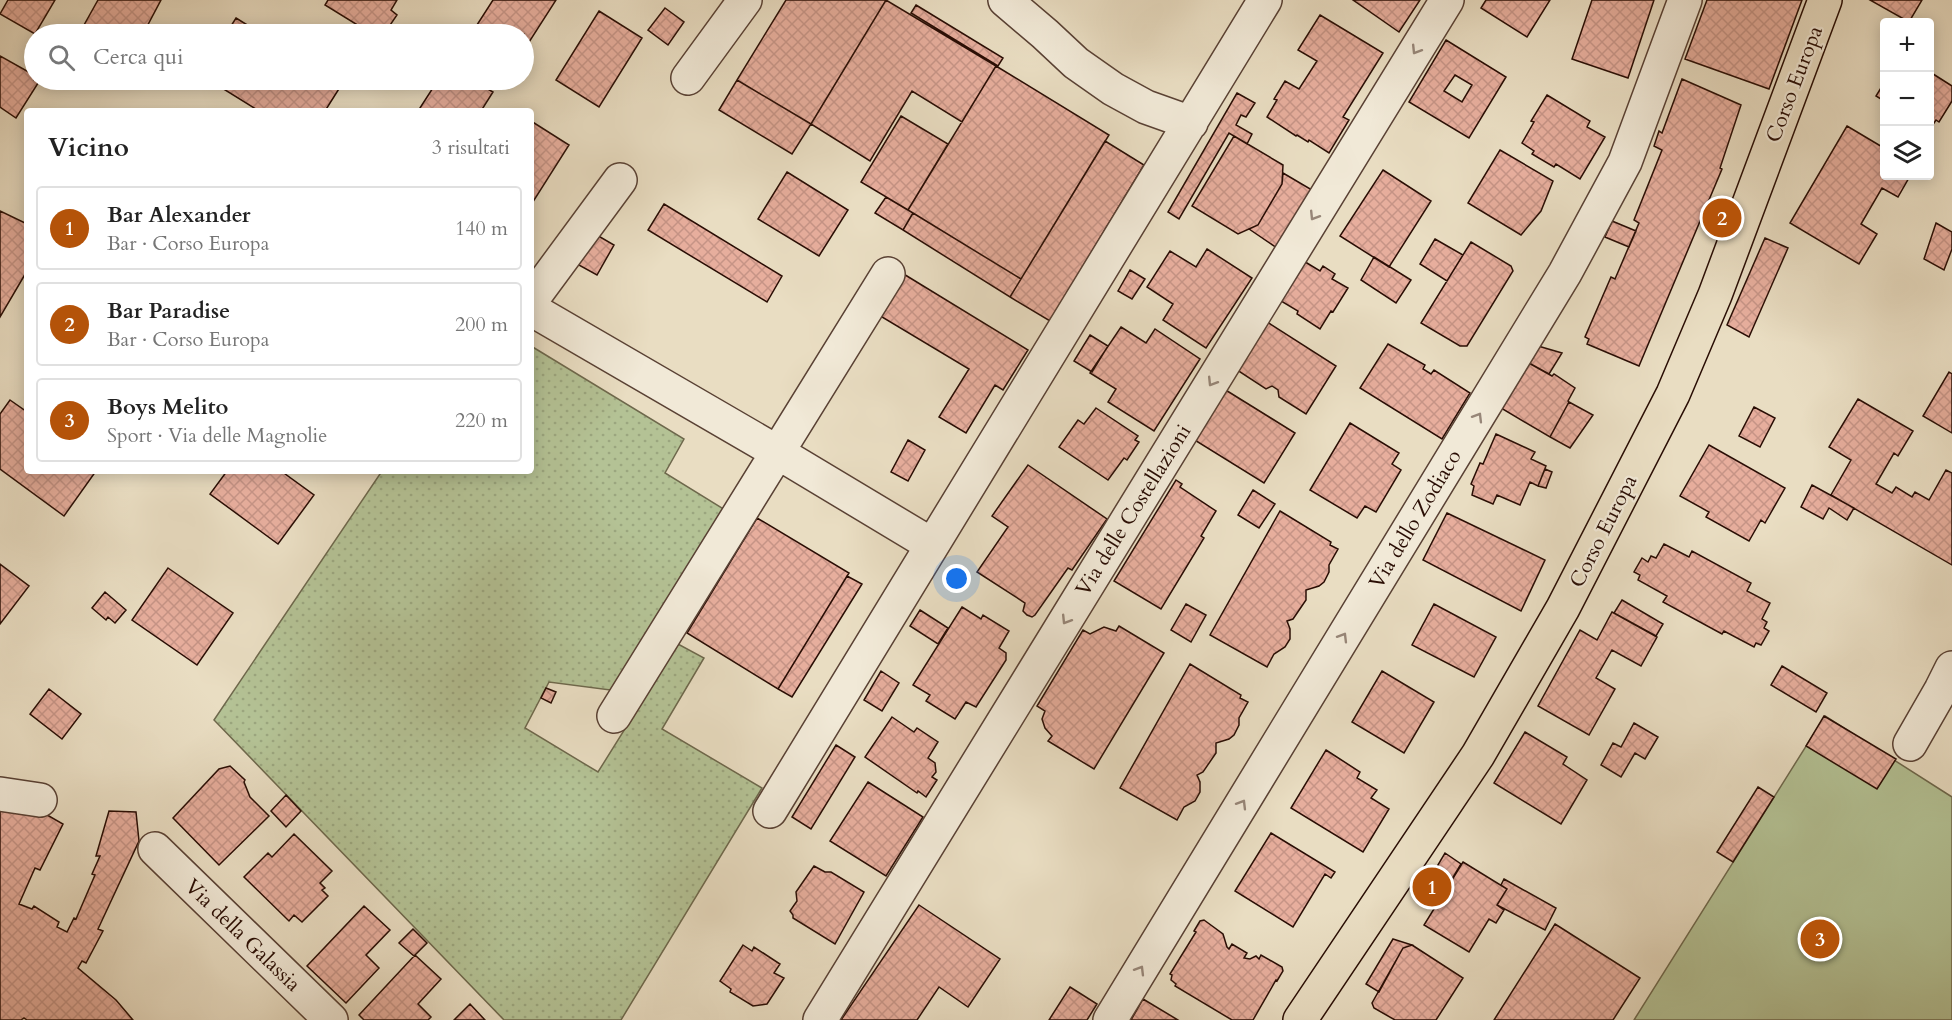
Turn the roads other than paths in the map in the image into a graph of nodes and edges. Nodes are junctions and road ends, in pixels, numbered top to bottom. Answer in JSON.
{"nodes":[{"id":1,"x":745,"y":0,"type":"edge"},
{"id":2,"x":1005,"y":0,"type":"edge"},
{"id":3,"x":1265,"y":0,"type":"edge"},
{"id":4,"x":1447,"y":0,"type":"edge"},
{"id":5,"x":1685,"y":0,"type":"edge"},
{"id":6,"x":1826,"y":0,"type":"edge"},
{"id":7,"x":688,"y":78,"type":"dead end"},
{"id":8,"x":1191,"y":123,"type":"junction"},
{"id":9,"x":620,"y":180,"type":"dead end"},
{"id":10,"x":888,"y":274,"type":"dead end"},
{"id":11,"x":534,"y":297,"type":"edge"},
{"id":12,"x":534,"y":310,"type":"edge"},
{"id":13,"x":777,"y":452,"type":"junction"},
{"id":14,"x":932,"y":545,"type":"junction"},
{"id":15,"x":1952,"y":668,"type":"edge"},
{"id":16,"x":614,"y":716,"type":"dead end"},
{"id":17,"x":1910,"y":744,"type":"dead end"},
{"id":18,"x":0,"y":794,"type":"edge"},
{"id":19,"x":40,"y":800,"type":"dead end"},
{"id":20,"x":770,"y":811,"type":"dead end"},
{"id":21,"x":155,"y":849,"type":"dead end"},
{"id":22,"x":331,"y":1020,"type":"edge"},
{"id":23,"x":820,"y":1020,"type":"edge"},
{"id":24,"x":1110,"y":1020,"type":"edge"},
{"id":25,"x":1299,"y":1020,"type":"edge"}],
"edges":[{"from":1,"to":7,"type":"street"},
{"from":2,"to":8,"type":"street"},
{"from":3,"to":8,"type":"street"},
{"from":4,"to":23,"type":"street","name":"Via delle Costellazioni","one_way":true},
{"from":24,"to":5,"type":"street","name":"Via dello Zodiaco","one_way":true},
{"from":6,"to":25,"type":"main road","name":"Corso Europa"},
{"from":8,"to":14,"type":"street"},
{"from":9,"to":11,"type":"street"},
{"from":10,"to":13,"type":"street"},
{"from":12,"to":13,"type":"street"},
{"from":13,"to":14,"type":"street"},
{"from":13,"to":16,"type":"street"},
{"from":14,"to":20,"type":"street"},
{"from":15,"to":17,"type":"street"},
{"from":18,"to":19,"type":"street"},
{"from":21,"to":22,"type":"street","name":"Via della Galassia"}]}
